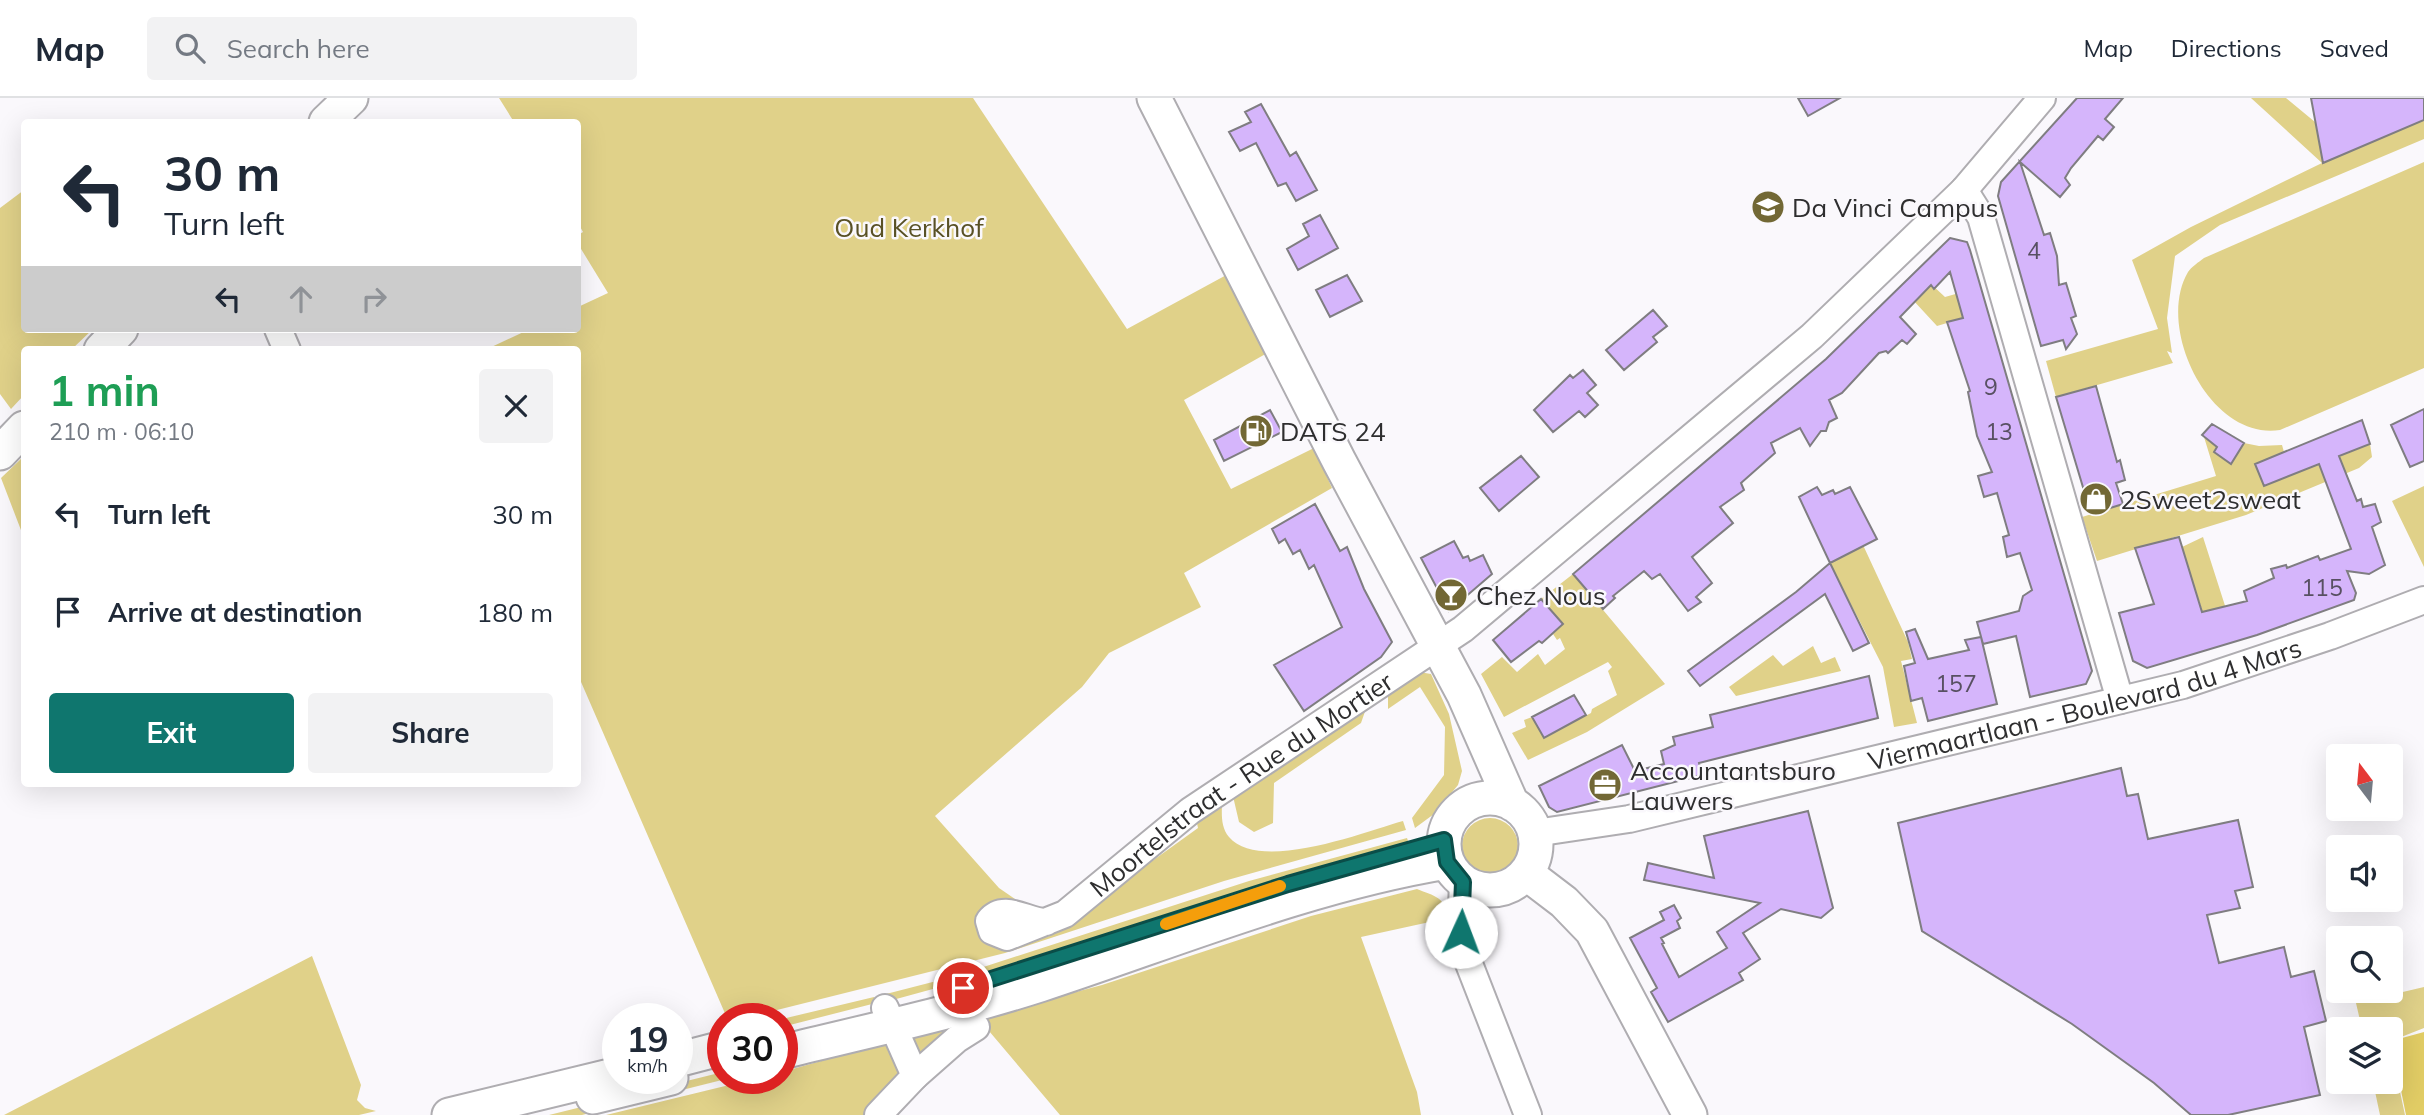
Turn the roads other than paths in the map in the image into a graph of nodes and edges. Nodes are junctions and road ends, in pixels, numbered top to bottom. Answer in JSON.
{"nodes":[{"id":1,"x":351,"y":98,"type":"edge"},
{"id":2,"x":1154,"y":98,"type":"edge"},
{"id":3,"x":2042,"y":98,"type":"edge"},
{"id":4,"x":330,"y":119,"type":"edge"},
{"id":5,"x":1964,"y":190,"type":"junction"},
{"id":6,"x":117,"y":333,"type":"edge"},
{"id":7,"x":105,"y":346,"type":"edge"},
{"id":8,"x":21,"y":431,"type":"edge"},
{"id":9,"x":0,"y":453,"type":"edge"},
{"id":10,"x":2424,"y":600,"type":"edge"},
{"id":11,"x":1437,"y":646,"type":"junction"},
{"id":12,"x":2120,"y":700,"type":"junction"},
{"id":13,"x":1478,"y":726,"type":"junction"},
{"id":14,"x":1473,"y":801,"type":"junction"},
{"id":15,"x":1512,"y":804,"type":"junction"},
{"id":16,"x":1535,"y":834,"type":"junction"},
{"id":17,"x":1452,"y":861,"type":"junction"},
{"id":18,"x":1526,"y":873,"type":"junction"},
{"id":19,"x":1046,"y":922,"type":"dead end"},
{"id":20,"x":889,"y":1017,"type":"junction"},
{"id":21,"x":976,"y":1027,"type":"dead end"},
{"id":22,"x":798,"y":1031,"type":"edge"},
{"id":23,"x":798,"y":1047,"type":"edge"},
{"id":24,"x":915,"y":1076,"type":"junction"},
{"id":25,"x":602,"y":1078,"type":"edge"},
{"id":26,"x":606,"y":1094,"type":"edge"},
{"id":27,"x":449,"y":1115,"type":"edge"},
{"id":28,"x":520,"y":1115,"type":"edge"},
{"id":29,"x":878,"y":1115,"type":"edge"},
{"id":30,"x":1528,"y":1115,"type":"edge"},
{"id":31,"x":1690,"y":1115,"type":"edge"}],
"edges":[{"from":1,"to":4,"type":"main road"},
{"from":2,"to":11,"type":"main road"},
{"from":3,"to":5,"type":"street","name":"Moortelstraat - Rue du Mortier"},
{"from":5,"to":11,"type":"street","name":"Moortelstraat - Rue du Mortier"},
{"from":5,"to":12,"type":"street"},
{"from":6,"to":7,"type":"main road"},
{"from":8,"to":9,"type":"main road"},
{"from":10,"to":12,"type":"street","name":"Viermaartlaan - Boulevard du 4 Mars"},
{"from":11,"to":13,"type":"main road"},
{"from":11,"to":19,"type":"street","name":"Moortelstraat - Rue du Mortier"},
{"from":12,"to":16,"type":"street","name":"Viermaartlaan - Boulevard du 4 Mars"},
{"from":13,"to":14,"type":"main road"},
{"from":13,"to":15,"type":"main road"},
{"from":14,"to":15,"type":"main road"},
{"from":14,"to":17,"type":"main road"},
{"from":15,"to":16,"type":"main road"},
{"from":16,"to":18,"type":"main road"},
{"from":17,"to":18,"type":"main road"},
{"from":17,"to":20,"type":"main road"},
{"from":17,"to":30,"type":"street"},
{"from":18,"to":31,"type":"main road"},
{"from":20,"to":22,"type":"main road"},
{"from":20,"to":23,"type":"main road"},
{"from":20,"to":24,"type":"street"},
{"from":21,"to":24,"type":"street"},
{"from":24,"to":29,"type":"street"},
{"from":25,"to":27,"type":"main road"},
{"from":26,"to":28,"type":"main road"}]}
